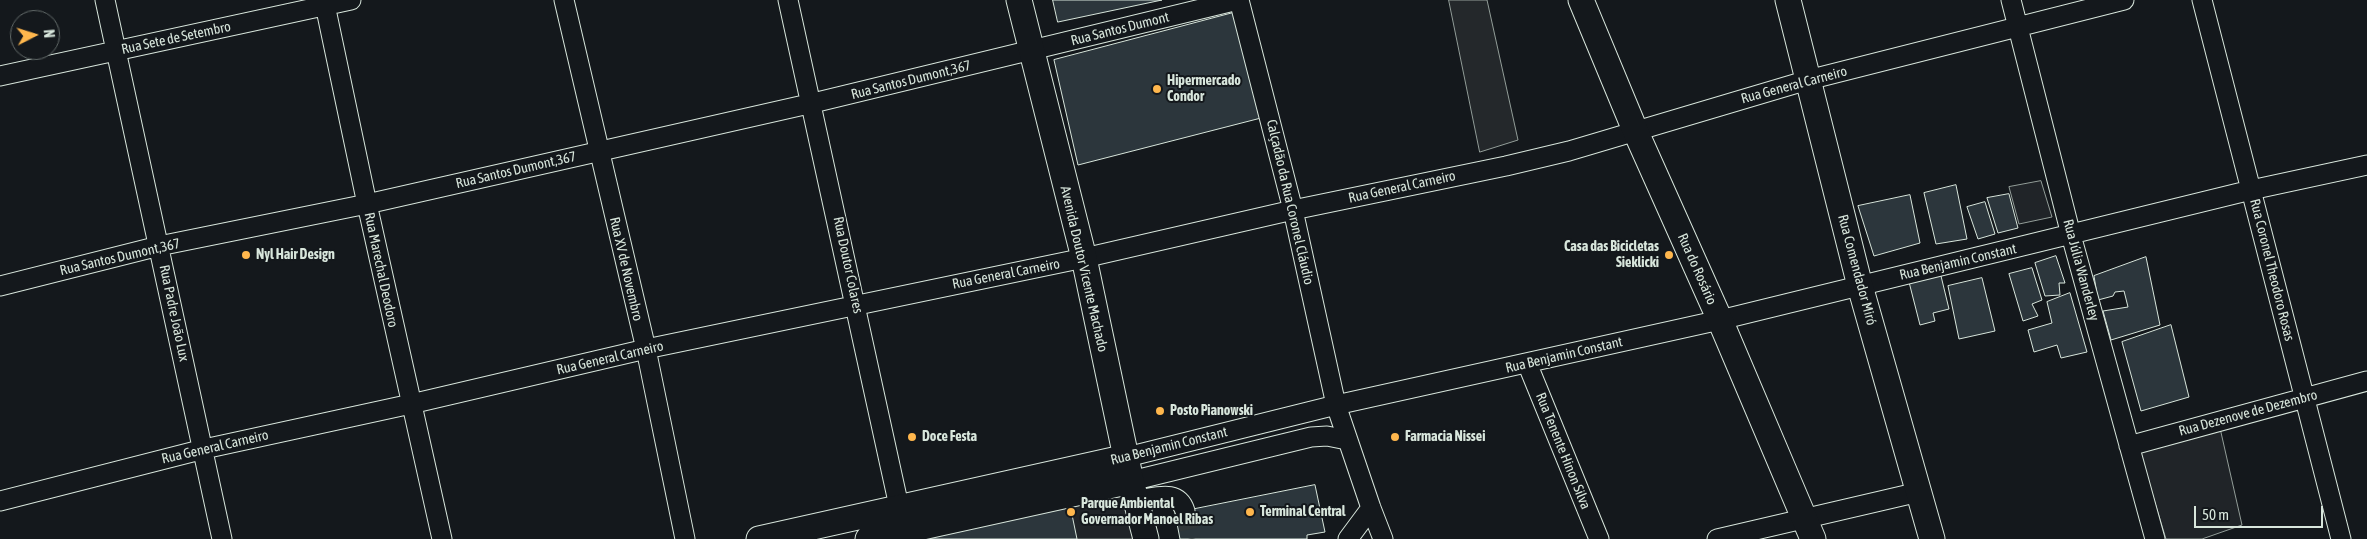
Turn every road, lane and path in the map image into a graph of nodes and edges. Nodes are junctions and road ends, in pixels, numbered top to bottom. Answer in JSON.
{"nodes":[{"id":1,"x":105,"y":0,"type":"edge"},
{"id":2,"x":351,"y":0,"type":"edge"},
{"id":3,"x":564,"y":0,"type":"edge"},
{"id":4,"x":788,"y":0,"type":"edge"},
{"id":5,"x":1019,"y":0,"type":"edge"},
{"id":6,"x":1239,"y":0,"type":"edge"},
{"id":7,"x":1581,"y":0,"type":"edge"},
{"id":8,"x":1788,"y":0,"type":"edge"},
{"id":9,"x":2011,"y":0,"type":"edge"},
{"id":10,"x":2124,"y":0,"type":"edge"},
{"id":11,"x":2202,"y":0,"type":"edge"},
{"id":12,"x":325,"y":3,"type":"edge"},
{"id":13,"x":2019,"y":26,"type":"junction"},
{"id":14,"x":1031,"y":50,"type":"junction"},
{"id":15,"x":116,"y":51,"type":"junction"},
{"id":16,"x":0,"y":76,"type":"edge"},
{"id":17,"x":1808,"y":80,"type":"junction"},
{"id":18,"x":813,"y":103,"type":"junction"},
{"id":19,"x":1635,"y":130,"type":"junction"},
{"id":20,"x":598,"y":151,"type":"junction"},
{"id":21,"x":2367,"y":165,"type":"edge"},
{"id":22,"x":2251,"y":190,"type":"junction"},
{"id":23,"x":367,"y":204,"type":"junction"},
{"id":24,"x":1294,"y":210,"type":"junction"},
{"id":25,"x":2071,"y":235,"type":"junction"},
{"id":26,"x":159,"y":246,"type":"junction"},
{"id":27,"x":1084,"y":258,"type":"junction"},
{"id":28,"x":0,"y":286,"type":"edge"},
{"id":29,"x":1860,"y":286,"type":"junction"},
{"id":30,"x":856,"y":304,"type":"junction"},
{"id":31,"x":1720,"y":320,"type":"junction"},
{"id":32,"x":646,"y":349,"type":"junction"},
{"id":33,"x":1527,"y":363,"type":"junction"},
{"id":34,"x":2367,"y":381,"type":"edge"},
{"id":35,"x":2304,"y":397,"type":"junction"},
{"id":36,"x":411,"y":404,"type":"junction"},
{"id":37,"x":1336,"y":405,"type":"junction"},
{"id":38,"x":1347,"y":440,"type":"junction"},
{"id":39,"x":2129,"y":446,"type":"junction"},
{"id":40,"x":204,"y":449,"type":"junction"},
{"id":41,"x":1126,"y":456,"type":"junction"},
{"id":42,"x":1134,"y":490,"type":"junction"},
{"id":43,"x":1919,"y":492,"type":"junction"},
{"id":44,"x":0,"y":500,"type":"edge"},
{"id":45,"x":1371,"y":508,"type":"junction"},
{"id":46,"x":1185,"y":511,"type":"tunnel mouth"},
{"id":47,"x":902,"y":519,"type":"junction"},
{"id":48,"x":1809,"y":528,"type":"edge"},
{"id":49,"x":222,"y":539,"type":"edge"},
{"id":50,"x":442,"y":539,"type":"edge"},
{"id":51,"x":685,"y":539,"type":"edge"},
{"id":52,"x":759,"y":539,"type":"edge"},
{"id":53,"x":868,"y":539,"type":"edge"},
{"id":54,"x":1146,"y":539,"type":"edge"},
{"id":55,"x":1348,"y":539,"type":"edge"},
{"id":56,"x":1384,"y":539,"type":"edge"},
{"id":57,"x":1599,"y":539,"type":"edge"},
{"id":58,"x":1718,"y":539,"type":"edge"},
{"id":59,"x":1932,"y":539,"type":"edge"},
{"id":60,"x":2154,"y":539,"type":"edge"},
{"id":61,"x":2341,"y":539,"type":"edge"}],
"edges":[{"from":1,"to":15,"type":"street","name":"Rua Padre João Lux"},
{"from":2,"to":12,"type":"street","name":"Rua Sete de Setembro"},
{"from":3,"to":20,"type":"street","name":"Rua XV de Novembro"},
{"from":4,"to":18,"type":"street","name":"Rua Doutor Colares"},
{"from":5,"to":14,"type":"main road","name":"Avenida Doutor Vicente Machado"},
{"from":6,"to":14,"type":"street","name":"Rua Santos Dumont"},
{"from":6,"to":24,"type":"street","name":"Calçadão da Rua Coronel Cláudio"},
{"from":7,"to":19,"type":"main road","name":"Rua do Rosário"},
{"from":8,"to":17,"type":"main road","name":"Rua Comendador Miró"},
{"from":9,"to":13,"type":"street","name":"Rua Júlia Wanderley"},
{"from":10,"to":13,"type":"street","name":"Rua General Carneiro"},
{"from":11,"to":22,"type":"street","name":"Rua Coronel Theodoro Rosas"},
{"from":12,"to":15,"type":"street","name":"Rua Sete de Setembro"},
{"from":12,"to":23,"type":"street","name":"Rua Marechal Deodoro"},
{"from":13,"to":17,"type":"street","name":"Rua General Carneiro"},
{"from":13,"to":25,"type":"street","name":"Rua Júlia Wanderley"},
{"from":14,"to":18,"type":"street","name":"Rua Santos Dumont,367"},
{"from":14,"to":27,"type":"main road","name":"Avenida Doutor Vicente Machado"},
{"from":15,"to":16,"type":"street","name":"Rua Sete de Setembro"},
{"from":15,"to":26,"type":"street","name":"Rua Padre João Lux"},
{"from":17,"to":19,"type":"street","name":"Rua General Carneiro"},
{"from":17,"to":29,"type":"main road","name":"Rua Comendador Miró"},
{"from":18,"to":20,"type":"street","name":"Rua Santos Dumont,367"},
{"from":18,"to":30,"type":"street","name":"Rua Doutor Colares"},
{"from":19,"to":24,"type":"street","name":"Rua General Carneiro"},
{"from":19,"to":31,"type":"main road","name":"Rua do Rosário"},
{"from":20,"to":23,"type":"street","name":"Rua Santos Dumont,367"},
{"from":20,"to":32,"type":"street","name":"Rua XV de Novembro"},
{"from":21,"to":22,"type":"street","name":"Rua Benjamin Constant"},
{"from":22,"to":25,"type":"street","name":"Rua Benjamin Constant"},
{"from":22,"to":35,"type":"street","name":"Rua Coronel Theodoro Rosas"},
{"from":23,"to":26,"type":"street","name":"Rua Santos Dumont,367"},
{"from":23,"to":36,"type":"street","name":"Rua Marechal Deodoro"},
{"from":24,"to":27,"type":"street","name":"Rua General Carneiro"},
{"from":24,"to":37,"type":"street","name":"Calçadão da Rua Coronel Cláudio"},
{"from":25,"to":29,"type":"street","name":"Rua Benjamin Constant"},
{"from":25,"to":39,"type":"street","name":"Rua Júlia Wanderley"},
{"from":26,"to":28,"type":"street","name":"Rua Santos Dumont,367"},
{"from":26,"to":40,"type":"street","name":"Rua Padre João Lux"},
{"from":27,"to":30,"type":"street","name":"Rua General Carneiro"},
{"from":27,"to":41,"type":"main road","name":"Avenida Doutor Vicente Machado"},
{"from":29,"to":31,"type":"street","name":"Rua Benjamin Constant"},
{"from":29,"to":43,"type":"main road","name":"Rua Comendador Miró"},
{"from":30,"to":32,"type":"street","name":"Rua General Carneiro"},
{"from":30,"to":47,"type":"street","name":"Rua Doutor Colares"},
{"from":31,"to":33,"type":"street","name":"Rua Benjamin Constant"},
{"from":31,"to":48,"type":"main road","name":"Rua do Rosário"},
{"from":32,"to":36,"type":"street","name":"Rua General Carneiro"},
{"from":32,"to":51,"type":"street","name":"Rua XV de Novembro"},
{"from":33,"to":37,"type":"street","name":"Rua Benjamin Constant"},
{"from":33,"to":57,"type":"street","name":"Rua Tenente Hinon Silva"},
{"from":34,"to":35,"type":"street","name":"Rua Dezenove de Dezembro"},
{"from":35,"to":39,"type":"street","name":"Rua Dezenove de Dezembro"},
{"from":35,"to":61,"type":"street","name":"Rua Coronel Theodoro Rosas"},
{"from":36,"to":40,"type":"street","name":"Rua General Carneiro"},
{"from":36,"to":50,"type":"street","name":"Rua Marechal Deodoro"},
{"from":37,"to":38,"type":"street","name":"Calçadão da Rua Coronel Cláudio"},
{"from":37,"to":41,"type":"street","name":"Rua Benjamin Constant"},
{"from":38,"to":42,"type":"street","name":"Rua Benjamin Constant"},
{"from":38,"to":45,"type":"street","name":"Calçadão da Rua Coronel Cláudio"},
{"from":39,"to":60,"type":"street","name":"Rua Júlia Wanderley"},
{"from":40,"to":44,"type":"street","name":"Rua General Carneiro"},
{"from":40,"to":49,"type":"street","name":"Rua Padre João Lux"},
{"from":41,"to":42,"type":"main road","name":"Avenida Doutor Vicente Machado"},
{"from":41,"to":47,"type":"main road","name":"Rua Benjamin Constant"},
{"from":42,"to":46,"type":"street"},
{"from":42,"to":47,"type":"main road","name":"Rua Benjamin Constant"},
{"from":42,"to":54,"type":"main road","name":"Avenida Doutor Vicente Machado"},
{"from":43,"to":48,"type":"street"},
{"from":43,"to":59,"type":"main road","name":"Rua Comendador Miró"},
{"from":45,"to":55,"type":"street"},
{"from":45,"to":56,"type":"street","name":"Calçadão da Rua Coronel Cláudio"},
{"from":47,"to":52,"type":"main road","name":"Rua Benjamin Constant"},
{"from":47,"to":53,"type":"main road","name":"Rua Benjamin Constant"},
{"from":48,"to":58,"type":"street"}]}
